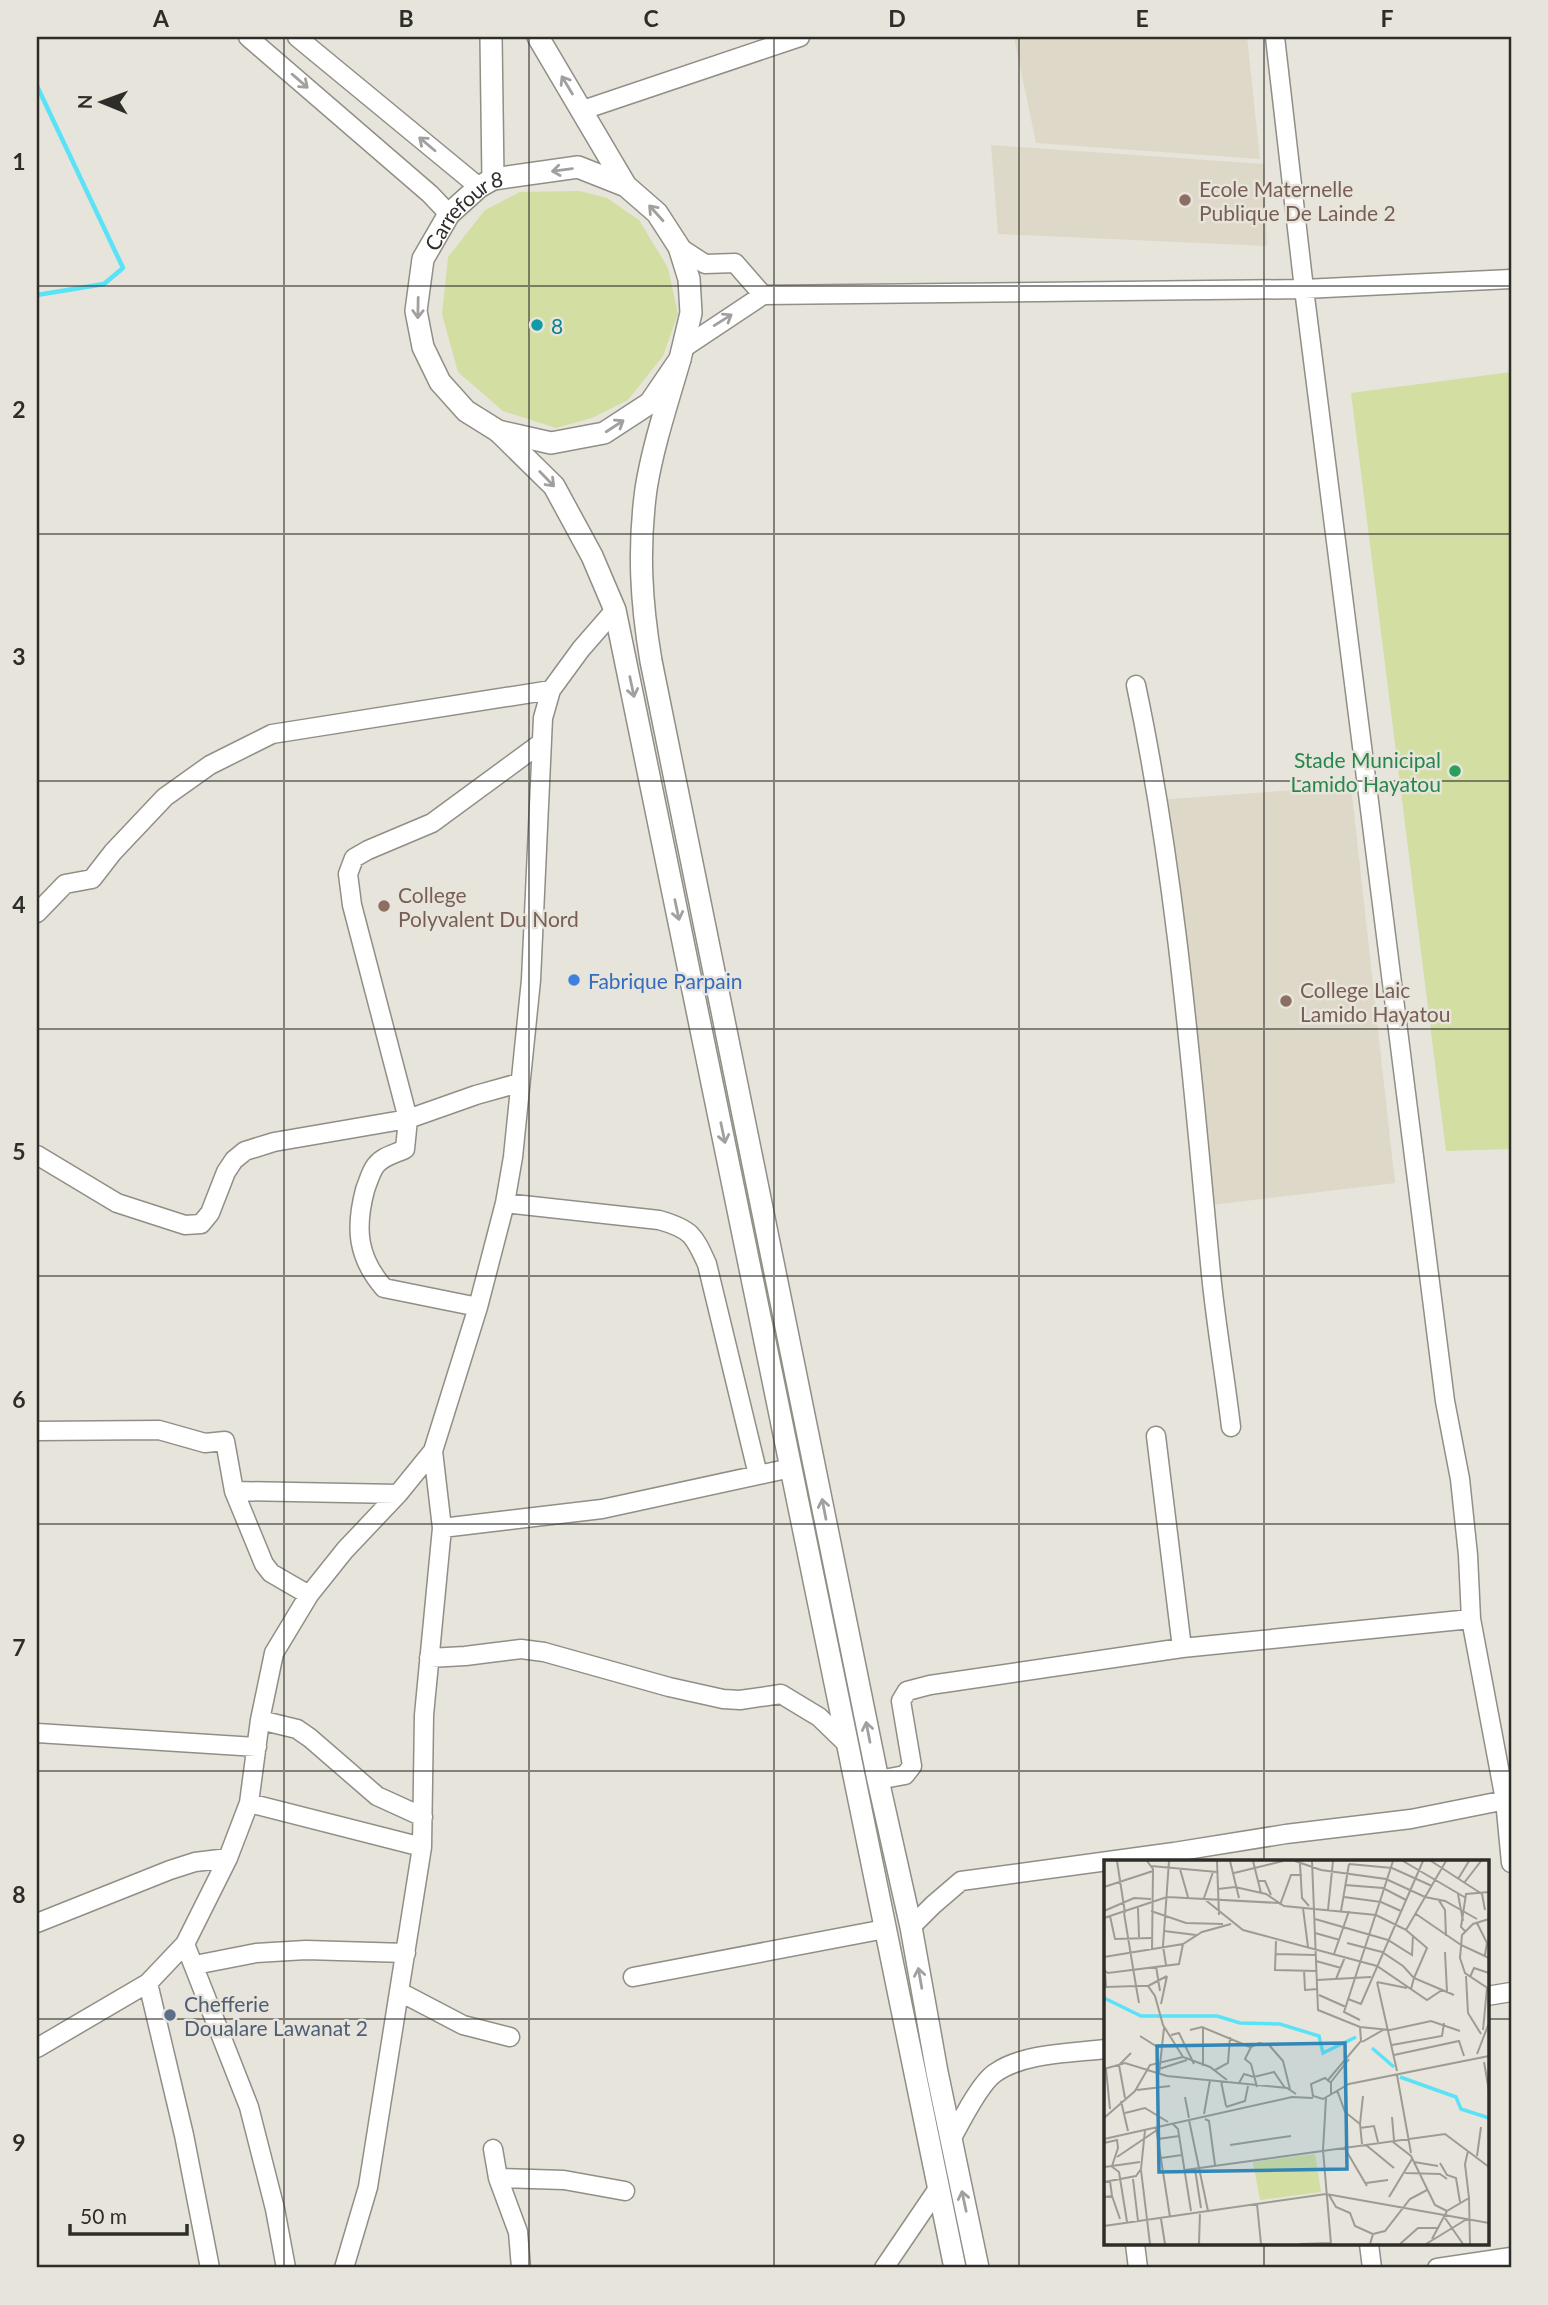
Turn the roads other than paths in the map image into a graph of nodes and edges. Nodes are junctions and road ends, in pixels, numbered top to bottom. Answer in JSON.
{"nodes":[{"id":1,"x":248,"y":37,"type":"edge"},
{"id":2,"x":297,"y":37,"type":"edge"},
{"id":3,"x":491,"y":37,"type":"edge"},
{"id":4,"x":538,"y":37,"type":"edge"},
{"id":5,"x":800,"y":37,"type":"edge"},
{"id":6,"x":1275,"y":37,"type":"edge"},
{"id":7,"x":583,"y":110,"type":"junction"},
{"id":8,"x":486,"y":183,"type":"junction"},
{"id":9,"x":626,"y":186,"type":"junction"},
{"id":10,"x":449,"y":214,"type":"junction"},
{"id":11,"x":679,"y":247,"type":"junction"},
{"id":12,"x":1511,"y":279,"type":"edge"},
{"id":13,"x":1304,"y":289,"type":"junction"},
{"id":14,"x":763,"y":295,"type":"junction"},
{"id":15,"x":683,"y":353,"type":"junction"},
{"id":16,"x":498,"y":431,"type":"junction"},
{"id":17,"x":615,"y":610,"type":"junction"},
{"id":18,"x":1136,"y":685,"type":"dead end"},
{"id":19,"x":551,"y":690,"type":"junction"},
{"id":20,"x":541,"y":743,"type":"junction"},
{"id":21,"x":37,"y":913,"type":"edge"},
{"id":22,"x":519,"y":1083,"type":"junction"},
{"id":23,"x":408,"y":1119,"type":"junction"},
{"id":24,"x":38,"y":1158,"type":"edge"},
{"id":25,"x":505,"y":1203,"type":"junction"},
{"id":26,"x":478,"y":1307,"type":"junction"},
{"id":27,"x":1231,"y":1427,"type":"dead end"},
{"id":28,"x":37,"y":1431,"type":"edge"},
{"id":29,"x":1156,"y":1436,"type":"dead end"},
{"id":30,"x":433,"y":1451,"type":"junction"},
{"id":31,"x":791,"y":1468,"type":"junction"},
{"id":32,"x":758,"y":1475,"type":"junction"},
{"id":33,"x":234,"y":1491,"type":"junction"},
{"id":34,"x":398,"y":1494,"type":"junction"},
{"id":35,"x":442,"y":1528,"type":"junction"},
{"id":36,"x":310,"y":1595,"type":"junction"},
{"id":37,"x":1471,"y":1619,"type":"junction"},
{"id":38,"x":1182,"y":1648,"type":"junction"},
{"id":39,"x":429,"y":1658,"type":"junction"},
{"id":40,"x":260,"y":1720,"type":"junction"},
{"id":41,"x":37,"y":1733,"type":"edge"},
{"id":42,"x":848,"y":1745,"type":"junction"},
{"id":43,"x":257,"y":1746,"type":"junction"},
{"id":44,"x":878,"y":1780,"type":"junction"},
{"id":45,"x":1508,"y":1800,"type":"edge"},
{"id":46,"x":249,"y":1803,"type":"junction"},
{"id":47,"x":423,"y":1817,"type":"junction"},
{"id":48,"x":422,"y":1847,"type":"junction"},
{"id":49,"x":228,"y":1858,"type":"junction"},
{"id":50,"x":1115,"y":1860,"type":"edge"},
{"id":51,"x":1104,"y":1862,"type":"edge"},
{"id":52,"x":1511,"y":1862,"type":"edge"},
{"id":53,"x":37,"y":1922,"type":"edge"},
{"id":54,"x":911,"y":1927,"type":"junction"},
{"id":55,"x":885,"y":1929,"type":"junction"},
{"id":56,"x":185,"y":1944,"type":"junction"},
{"id":57,"x":406,"y":1954,"type":"junction"},
{"id":58,"x":195,"y":1965,"type":"junction"},
{"id":59,"x":633,"y":1977,"type":"dead end"},
{"id":60,"x":148,"y":1983,"type":"junction"},
{"id":61,"x":400,"y":1992,"type":"junction"},
{"id":62,"x":1511,"y":1992,"type":"edge"},
{"id":63,"x":1488,"y":1996,"type":"edge"},
{"id":64,"x":510,"y":2037,"type":"dead end"},
{"id":65,"x":37,"y":2048,"type":"edge"},
{"id":66,"x":1104,"y":2049,"type":"edge"},
{"id":67,"x":951,"y":2140,"type":"junction"},
{"id":68,"x":493,"y":2149,"type":"dead end"},
{"id":69,"x":498,"y":2178,"type":"junction"},
{"id":70,"x":937,"y":2190,"type":"junction"},
{"id":71,"x":625,"y":2191,"type":"dead end"},
{"id":72,"x":1135,"y":2246,"type":"edge"},
{"id":73,"x":1369,"y":2246,"type":"edge"},
{"id":74,"x":1511,"y":2257,"type":"edge"},
{"id":75,"x":210,"y":2268,"type":"edge"},
{"id":76,"x":286,"y":2268,"type":"edge"},
{"id":77,"x":344,"y":2268,"type":"edge"},
{"id":78,"x":521,"y":2268,"type":"edge"},
{"id":79,"x":884,"y":2268,"type":"edge"},
{"id":80,"x":955,"y":2268,"type":"edge"},
{"id":81,"x":978,"y":2268,"type":"edge"},
{"id":82,"x":1138,"y":2268,"type":"edge"},
{"id":83,"x":1372,"y":2268,"type":"edge"},
{"id":84,"x":1437,"y":2268,"type":"edge"}],
"edges":[{"from":1,"to":10,"type":"street","one_way":true},
{"from":8,"to":2,"type":"street","one_way":true},
{"from":3,"to":8,"type":"main road"},
{"from":7,"to":4,"type":"main road","one_way":true},
{"from":5,"to":7,"type":"street"},
{"from":6,"to":13,"type":"street"},
{"from":7,"to":9,"type":"main road"},
{"from":9,"to":8,"type":"main road","name":"Carrefour 8","one_way":true},
{"from":8,"to":10,"type":"main road","name":"Carrefour 8"},
{"from":11,"to":9,"type":"main road","name":"Carrefour 8","one_way":true},
{"from":10,"to":16,"type":"main road","name":"Carrefour 8","one_way":true},
{"from":11,"to":14,"type":"street"},
{"from":11,"to":15,"type":"main road","name":"Carrefour 8"},
{"from":12,"to":13,"type":"street"},
{"from":13,"to":14,"type":"street"},
{"from":13,"to":37,"type":"street"},
{"from":15,"to":14,"type":"street","one_way":true},
{"from":16,"to":15,"type":"main road","name":"Carrefour 8","one_way":true},
{"from":44,"to":15,"type":"main road","one_way":true},
{"from":16,"to":17,"type":"main road","one_way":true},
{"from":17,"to":19,"type":"street"},
{"from":17,"to":31,"type":"main road","one_way":true},
{"from":18,"to":27,"type":"street"},
{"from":19,"to":20,"type":"street"},
{"from":19,"to":21,"type":"street"},
{"from":20,"to":22,"type":"street"},
{"from":20,"to":23,"type":"street"},
{"from":22,"to":23,"type":"street"},
{"from":22,"to":25,"type":"street"},
{"from":23,"to":24,"type":"street"},
{"from":23,"to":26,"type":"street"},
{"from":25,"to":26,"type":"street"},
{"from":25,"to":32,"type":"street"},
{"from":26,"to":30,"type":"street"},
{"from":28,"to":33,"type":"street"},
{"from":29,"to":38,"type":"street"},
{"from":30,"to":34,"type":"street"},
{"from":30,"to":35,"type":"street"},
{"from":31,"to":32,"type":"street"},
{"from":31,"to":42,"type":"main road"},
{"from":32,"to":35,"type":"street"},
{"from":33,"to":34,"type":"street"},
{"from":33,"to":36,"type":"street"},
{"from":34,"to":36,"type":"street"},
{"from":35,"to":39,"type":"street"},
{"from":36,"to":40,"type":"street"},
{"from":37,"to":38,"type":"street"},
{"from":37,"to":45,"type":"street"},
{"from":38,"to":44,"type":"street"},
{"from":39,"to":42,"type":"street"},
{"from":39,"to":47,"type":"street"},
{"from":40,"to":43,"type":"street"},
{"from":40,"to":47,"type":"street"},
{"from":41,"to":43,"type":"street"},
{"from":42,"to":55,"type":"main road"},
{"from":43,"to":46,"type":"street"},
{"from":44,"to":54,"type":"main road"},
{"from":45,"to":50,"type":"street"},
{"from":45,"to":52,"type":"street"},
{"from":46,"to":48,"type":"street"},
{"from":46,"to":49,"type":"street"},
{"from":47,"to":48,"type":"street"},
{"from":48,"to":57,"type":"street"},
{"from":49,"to":53,"type":"street"},
{"from":49,"to":56,"type":"street"},
{"from":51,"to":54,"type":"street"},
{"from":67,"to":54,"type":"main road","one_way":true},
{"from":55,"to":59,"type":"street"},
{"from":55,"to":70,"type":"main road"},
{"from":56,"to":58,"type":"street"},
{"from":56,"to":60,"type":"street"},
{"from":57,"to":58,"type":"street"},
{"from":57,"to":61,"type":"street"},
{"from":58,"to":76,"type":"street"},
{"from":60,"to":65,"type":"street"},
{"from":60,"to":75,"type":"street"},
{"from":61,"to":64,"type":"street"},
{"from":61,"to":77,"type":"street"},
{"from":62,"to":63,"type":"street"},
{"from":66,"to":67,"type":"street"},
{"from":81,"to":67,"type":"main road","one_way":true},
{"from":68,"to":69,"type":"street"},
{"from":69,"to":71,"type":"street"},
{"from":69,"to":78,"type":"street"},
{"from":70,"to":79,"type":"street"},
{"from":70,"to":80,"type":"main road"},
{"from":72,"to":82,"type":"street"},
{"from":73,"to":83,"type":"street"},
{"from":74,"to":84,"type":"street"}]}
